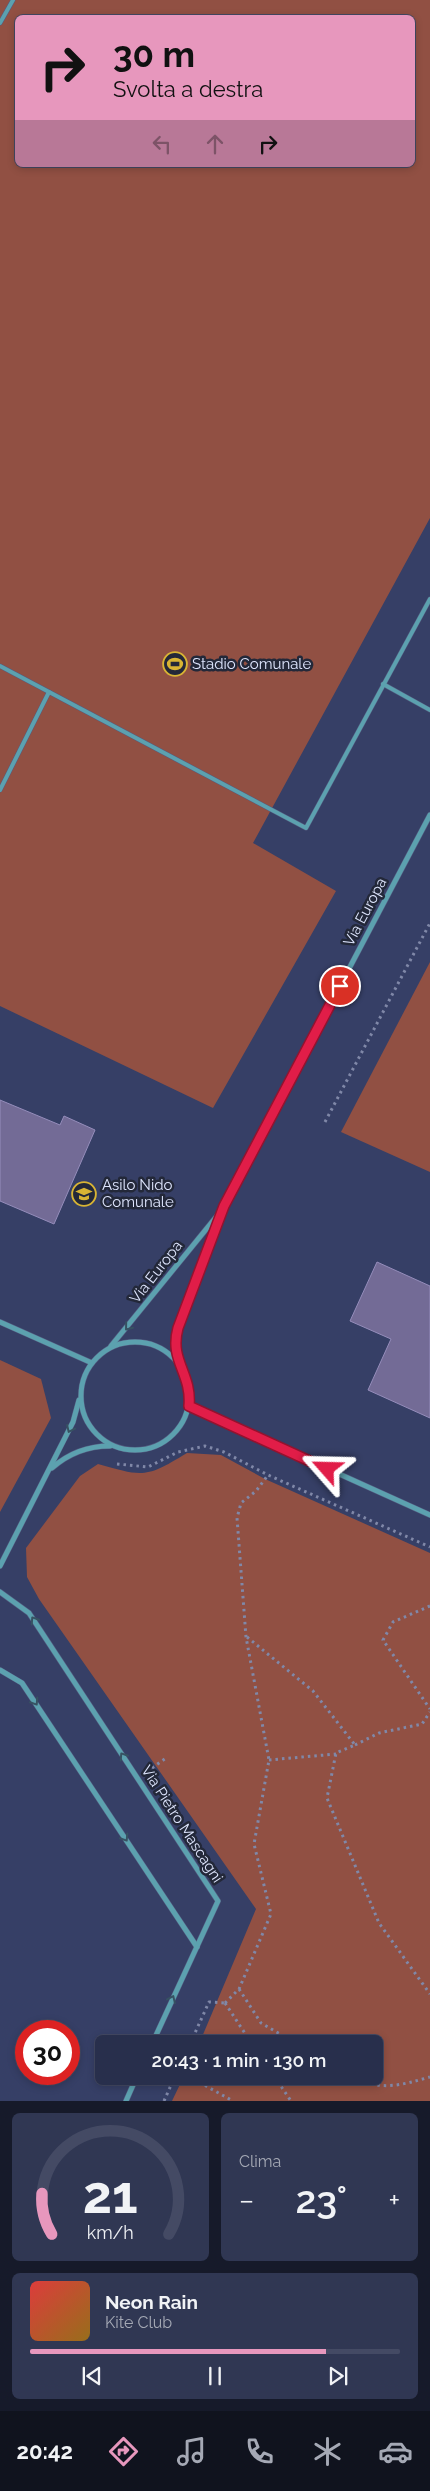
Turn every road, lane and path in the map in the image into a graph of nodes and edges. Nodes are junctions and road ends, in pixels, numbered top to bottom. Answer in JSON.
{"nodes":[{"id":1,"x":13,"y":0,"type":"edge"},
{"id":2,"x":0,"y":23,"type":"edge"},
{"id":3,"x":430,"y":599,"type":"edge"},
{"id":4,"x":0,"y":666,"type":"edge"},
{"id":5,"x":384,"y":684,"type":"junction"},
{"id":6,"x":49,"y":692,"type":"junction"},
{"id":7,"x":430,"y":710,"type":"edge"},
{"id":8,"x":0,"y":790,"type":"edge"},
{"id":9,"x":430,"y":816,"type":"edge"},
{"id":10,"x":430,"y":923,"type":"edge"},
{"id":11,"x":325,"y":1122,"type":"dead end"},
{"id":12,"x":224,"y":1206,"type":"junction"},
{"id":13,"x":0,"y":1322,"type":"edge"},
{"id":14,"x":105,"y":1351,"type":"junction"},
{"id":15,"x":92,"y":1364,"type":"junction"},
{"id":16,"x":180,"y":1366,"type":"junction"},
{"id":17,"x":82,"y":1385,"type":"junction"},
{"id":18,"x":189,"y":1406,"type":"junction"},
{"id":19,"x":122,"y":1448,"type":"junction"},
{"id":20,"x":115,"y":1464,"type":"dead end"},
{"id":21,"x":50,"y":1470,"type":"junction"},
{"id":22,"x":268,"y":1474,"type":"junction"},
{"id":23,"x":430,"y":1515,"type":"edge"},
{"id":24,"x":430,"y":1547,"type":"edge"},
{"id":25,"x":0,"y":1566,"type":"edge"},
{"id":26,"x":0,"y":1592,"type":"edge"},
{"id":27,"x":430,"y":1606,"type":"edge"},
{"id":28,"x":246,"y":1637,"type":"junction"},
{"id":29,"x":0,"y":1670,"type":"edge"},
{"id":30,"x":430,"y":1710,"type":"edge"},
{"id":31,"x":355,"y":1745,"type":"junction"},
{"id":32,"x":336,"y":1754,"type":"junction"},
{"id":33,"x":270,"y":1760,"type":"junction"},
{"id":34,"x":197,"y":1947,"type":"junction"},
{"id":35,"x":239,"y":1989,"type":"junction"},
{"id":36,"x":430,"y":1994,"type":"edge"},
{"id":37,"x":225,"y":2003,"type":"junction"},
{"id":38,"x":156,"y":2035,"type":"edge"},
{"id":39,"x":194,"y":2035,"type":"edge"},
{"id":40,"x":246,"y":2035,"type":"edge"},
{"id":41,"x":282,"y":2035,"type":"edge"},
{"id":42,"x":430,"y":2077,"type":"edge"},
{"id":43,"x":133,"y":2085,"type":"edge"},
{"id":44,"x":171,"y":2085,"type":"edge"},
{"id":45,"x":204,"y":2085,"type":"edge"},
{"id":46,"x":280,"y":2085,"type":"edge"},
{"id":47,"x":380,"y":2085,"type":"edge"},
{"id":48,"x":126,"y":2101,"type":"edge"},
{"id":49,"x":164,"y":2101,"type":"edge"},
{"id":50,"x":233,"y":2101,"type":"edge"},
{"id":51,"x":291,"y":2101,"type":"edge"}],
"edges":[{"from":1,"to":2,"type":"lane"},
{"from":3,"to":5,"type":"lane"},
{"from":4,"to":6,"type":"lane"},
{"from":5,"to":6,"type":"lane"},
{"from":5,"to":7,"type":"lane"},
{"from":6,"to":8,"type":"lane"},
{"from":9,"to":12,"type":"street","name":"Via Europa"},
{"from":10,"to":11,"type":"path"},
{"from":12,"to":14,"type":"street","name":"Via Europa","one_way":true},
{"from":12,"to":16,"type":"street","name":"Via Europa"},
{"from":13,"to":15,"type":"street"},
{"from":14,"to":15,"type":"street"},
{"from":14,"to":16,"type":"street"},
{"from":15,"to":17,"type":"street"},
{"from":16,"to":18,"type":"street"},
{"from":17,"to":19,"type":"street"},
{"from":17,"to":21,"type":"street","one_way":true},
{"from":18,"to":19,"type":"street"},
{"from":18,"to":23,"type":"street"},
{"from":19,"to":21,"type":"street"},
{"from":20,"to":22,"type":"path"},
{"from":21,"to":25,"type":"street"},
{"from":22,"to":24,"type":"path"},
{"from":22,"to":28,"type":"path"},
{"from":34,"to":26,"type":"street","name":"Via Pietro Mascagni","one_way":true},
{"from":27,"to":30,"type":"path"},
{"from":28,"to":31,"type":"path"},
{"from":28,"to":33,"type":"path"},
{"from":29,"to":34,"type":"street","one_way":true},
{"from":30,"to":31,"type":"path"},
{"from":31,"to":32,"type":"path"},
{"from":32,"to":33,"type":"path"},
{"from":32,"to":36,"type":"path"},
{"from":33,"to":35,"type":"path"},
{"from":38,"to":34,"type":"street","one_way":true},
{"from":35,"to":37,"type":"path"},
{"from":35,"to":41,"type":"path"},
{"from":37,"to":39,"type":"path"},
{"from":37,"to":40,"type":"path"},
{"from":42,"to":47,"type":"path"},
{"from":43,"to":48,"type":"street"},
{"from":44,"to":49,"type":"path"},
{"from":45,"to":50,"type":"path"},
{"from":46,"to":51,"type":"path"}]}
